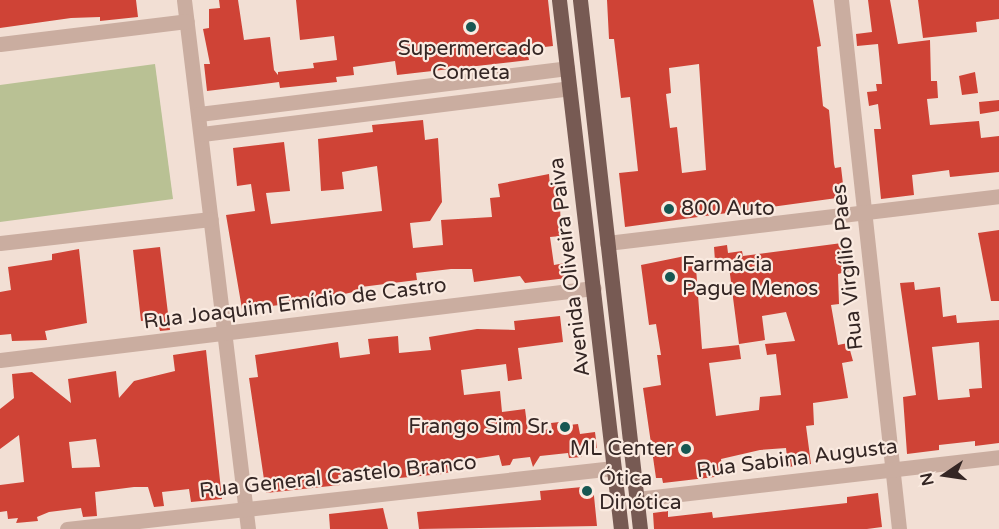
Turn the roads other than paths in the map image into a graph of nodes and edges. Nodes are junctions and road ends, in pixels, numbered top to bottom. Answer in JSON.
{"nodes":[{"id":1,"x":184,"y":0,"type":"edge"},
{"id":2,"x":559,"y":0,"type":"edge"},
{"id":3,"x":580,"y":0,"type":"edge"},
{"id":4,"x":841,"y":0,"type":"edge"},
{"id":5,"x":187,"y":21,"type":"junction"},
{"id":6,"x":0,"y":44,"type":"edge"},
{"id":7,"x":567,"y":68,"type":"junction"},
{"id":8,"x":569,"y":88,"type":"junction"},
{"id":9,"x":199,"y":114,"type":"junction"},
{"id":10,"x":202,"y":134,"type":"junction"},
{"id":11,"x":999,"y":196,"type":"edge"},
{"id":12,"x":863,"y":210,"type":"junction"},
{"id":13,"x":211,"y":219,"type":"junction"},
{"id":14,"x":0,"y":243,"type":"edge"},
{"id":15,"x":607,"y":243,"type":"junction"},
{"id":16,"x":594,"y":288,"type":"junction"},
{"id":17,"x":224,"y":334,"type":"junction"},
{"id":18,"x":0,"y":360,"type":"edge"},
{"id":19,"x":999,"y":457,"type":"edge"},
{"id":20,"x":614,"y":468,"type":"junction"},
{"id":21,"x":892,"y":469,"type":"junction"},
{"id":22,"x":637,"y":499,"type":"junction"},
{"id":23,"x":245,"y":508,"type":"junction"},
{"id":24,"x":67,"y":529,"type":"edge"},
{"id":25,"x":248,"y":529,"type":"edge"},
{"id":26,"x":621,"y":529,"type":"edge"},
{"id":27,"x":640,"y":529,"type":"edge"},
{"id":28,"x":899,"y":529,"type":"edge"}],
"edges":[{"from":1,"to":5,"type":"street"},
{"from":2,"to":7,"type":"main road","name":"Avenida Oliveira Paiva"},
{"from":3,"to":15,"type":"main road","name":"Avenida Oliveira Paiva"},
{"from":4,"to":12,"type":"street","name":"Rua Virgílio Paes"},
{"from":5,"to":6,"type":"street"},
{"from":5,"to":9,"type":"street"},
{"from":7,"to":8,"type":"main road","name":"Avenida Oliveira Paiva"},
{"from":7,"to":9,"type":"street"},
{"from":8,"to":10,"type":"street"},
{"from":8,"to":16,"type":"main road","name":"Avenida Oliveira Paiva"},
{"from":9,"to":10,"type":"street"},
{"from":10,"to":13,"type":"street"},
{"from":11,"to":12,"type":"street"},
{"from":12,"to":15,"type":"street"},
{"from":12,"to":21,"type":"street","name":"Rua Virgílio Paes"},
{"from":13,"to":14,"type":"street"},
{"from":13,"to":17,"type":"street"},
{"from":15,"to":22,"type":"main road","name":"Avenida Oliveira Paiva"},
{"from":16,"to":17,"type":"street","name":"Rua Joaquim Emídio de Castro"},
{"from":16,"to":20,"type":"main road","name":"Avenida Oliveira Paiva"},
{"from":17,"to":18,"type":"street","name":"Rua Joaquim Emídio de Castro"},
{"from":17,"to":23,"type":"street"},
{"from":19,"to":21,"type":"street","name":"Rua Sabina Augusta"},
{"from":20,"to":23,"type":"street","name":"Rua General Castelo Branco"},
{"from":20,"to":26,"type":"main road","name":"Avenida Oliveira Paiva"},
{"from":21,"to":22,"type":"street","name":"Rua Sabina Augusta"},
{"from":21,"to":28,"type":"street","name":"Rua Virgílio Paes"},
{"from":22,"to":27,"type":"main road","name":"Avenida Oliveira Paiva"},
{"from":23,"to":24,"type":"street","name":"Rua General Castelo Branco"},
{"from":23,"to":25,"type":"street"}]}
